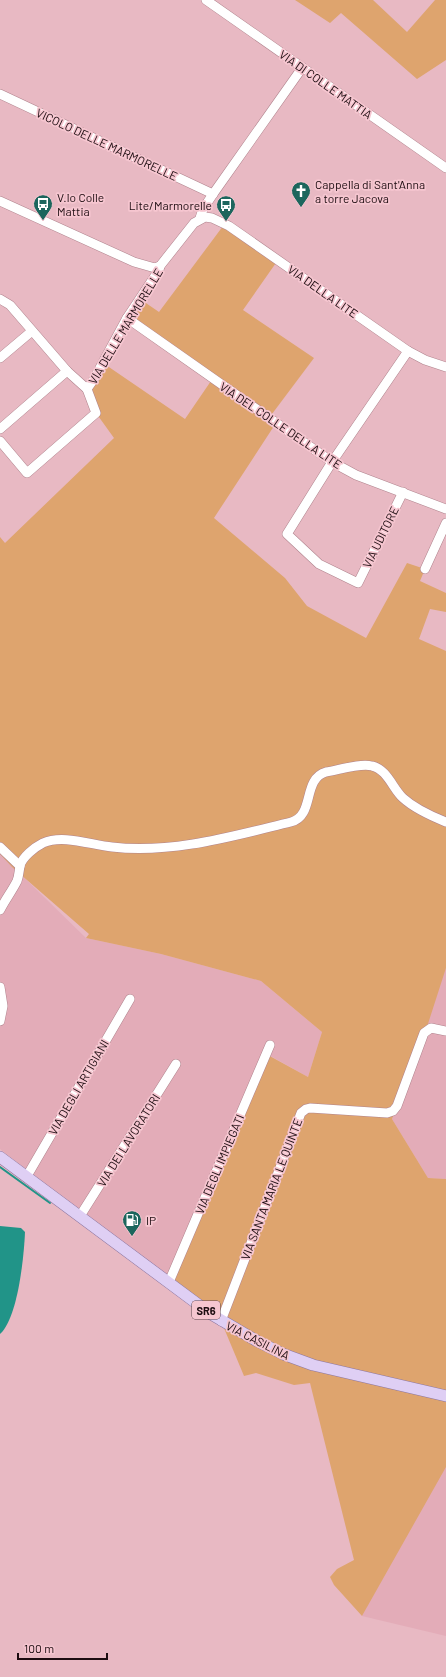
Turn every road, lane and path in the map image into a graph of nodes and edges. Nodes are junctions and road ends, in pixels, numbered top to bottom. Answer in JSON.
{"nodes":[{"id":1,"x":206,"y":0,"type":"edge"},
{"id":2,"x":302,"y":68,"type":"junction"},
{"id":3,"x":0,"y":94,"type":"edge"},
{"id":4,"x":446,"y":168,"type":"edge"},
{"id":5,"x":213,"y":194,"type":"junction"},
{"id":6,"x":0,"y":201,"type":"edge"},
{"id":7,"x":200,"y":218,"type":"junction"},
{"id":8,"x":160,"y":266,"type":"junction"},
{"id":9,"x":0,"y":299,"type":"edge"},
{"id":10,"x":128,"y":318,"type":"junction"},
{"id":11,"x":32,"y":331,"type":"junction"},
{"id":12,"x":408,"y":351,"type":"junction"},
{"id":13,"x":0,"y":358,"type":"edge"},
{"id":14,"x":446,"y":367,"type":"edge"},
{"id":15,"x":67,"y":371,"type":"junction"},
{"id":16,"x":87,"y":389,"type":"junction"},
{"id":17,"x":0,"y":429,"type":"edge"},
{"id":18,"x":0,"y":441,"type":"edge"},
{"id":19,"x":332,"y":462,"type":"junction"},
{"id":20,"x":403,"y":492,"type":"junction"},
{"id":21,"x":446,"y":509,"type":"edge"},
{"id":22,"x":446,"y":523,"type":"edge"},
{"id":23,"x":425,"y":569,"type":"dead end"},
{"id":24,"x":446,"y":822,"type":"edge"},
{"id":25,"x":0,"y":847,"type":"edge"},
{"id":26,"x":20,"y":866,"type":"junction"},
{"id":27,"x":0,"y":910,"type":"edge"},
{"id":28,"x":0,"y":986,"type":"edge"},
{"id":29,"x":130,"y":999,"type":"dead end"},
{"id":30,"x":0,"y":1021,"type":"edge"},
{"id":31,"x":446,"y":1031,"type":"edge"},
{"id":32,"x":270,"y":1045,"type":"dead end"},
{"id":33,"x":176,"y":1064,"type":"dead end"},
{"id":34,"x":0,"y":1157,"type":"edge"},
{"id":35,"x":27,"y":1176,"type":"junction"},
{"id":36,"x":80,"y":1216,"type":"junction"},
{"id":37,"x":168,"y":1282,"type":"junction"},
{"id":38,"x":221,"y":1321,"type":"junction"},
{"id":39,"x":446,"y":1396,"type":"edge"}],
"edges":[{"from":1,"to":2,"type":"street","name":"VIA DI COLLE MATTIA"},
{"from":2,"to":4,"type":"street","name":"VIA DI COLLE MATTIA"},
{"from":2,"to":5,"type":"street","name":"VIA DELLE MARMORELLE"},
{"from":3,"to":5,"type":"street","name":"VICOLO DELLE MARMORELLE"},
{"from":5,"to":7,"type":"street","name":"VIA DELLE MARMORELLE"},
{"from":6,"to":8,"type":"street"},
{"from":7,"to":8,"type":"street","name":"VIA DELLE MARMORELLE"},
{"from":7,"to":12,"type":"street","name":"VIA DELLA LITE"},
{"from":8,"to":10,"type":"street","name":"VIA DELLE MARMORELLE"},
{"from":9,"to":11,"type":"street"},
{"from":10,"to":16,"type":"street","name":"VIA DELLE MARMORELLE"},
{"from":10,"to":19,"type":"street","name":"VIA DEL COLLE DELLA LITE"},
{"from":11,"to":13,"type":"street"},
{"from":11,"to":15,"type":"street"},
{"from":12,"to":14,"type":"street","name":"VIA DELLA LITE"},
{"from":12,"to":19,"type":"street"},
{"from":15,"to":16,"type":"street"},
{"from":15,"to":17,"type":"street"},
{"from":16,"to":18,"type":"street"},
{"from":19,"to":20,"type":"street","name":"VIA DEL COLLE DELLA LITE"},
{"from":19,"to":20,"type":"street","name":"VIA UDITORE"},
{"from":20,"to":21,"type":"street","name":"VIA DEL COLLE DELLA LITE"},
{"from":22,"to":23,"type":"street"},
{"from":24,"to":26,"type":"street"},
{"from":25,"to":26,"type":"street"},
{"from":26,"to":27,"type":"street"},
{"from":28,"to":30,"type":"street"},
{"from":29,"to":35,"type":"street","name":"VIA DEGLI ARTIGIANI"},
{"from":31,"to":38,"type":"street","name":"VIA SANTA MARIA LE QUINTE"},
{"from":32,"to":37,"type":"street","name":"VIA DEGLI IMPIEGATI"},
{"from":33,"to":36,"type":"street","name":"VIA DEI LAVORATORI"},
{"from":34,"to":35,"type":"main road","name":"VIA CASILINA","number":"SR6"},
{"from":35,"to":36,"type":"main road","name":"VIA CASILINA","number":"SR6"},
{"from":36,"to":37,"type":"main road","name":"VIA CASILINA","number":"SR6"},
{"from":37,"to":38,"type":"main road","name":"VIA CASILINA","number":"SR6"},
{"from":38,"to":39,"type":"main road","name":"VIA CASILINA","number":"SR6"}]}
